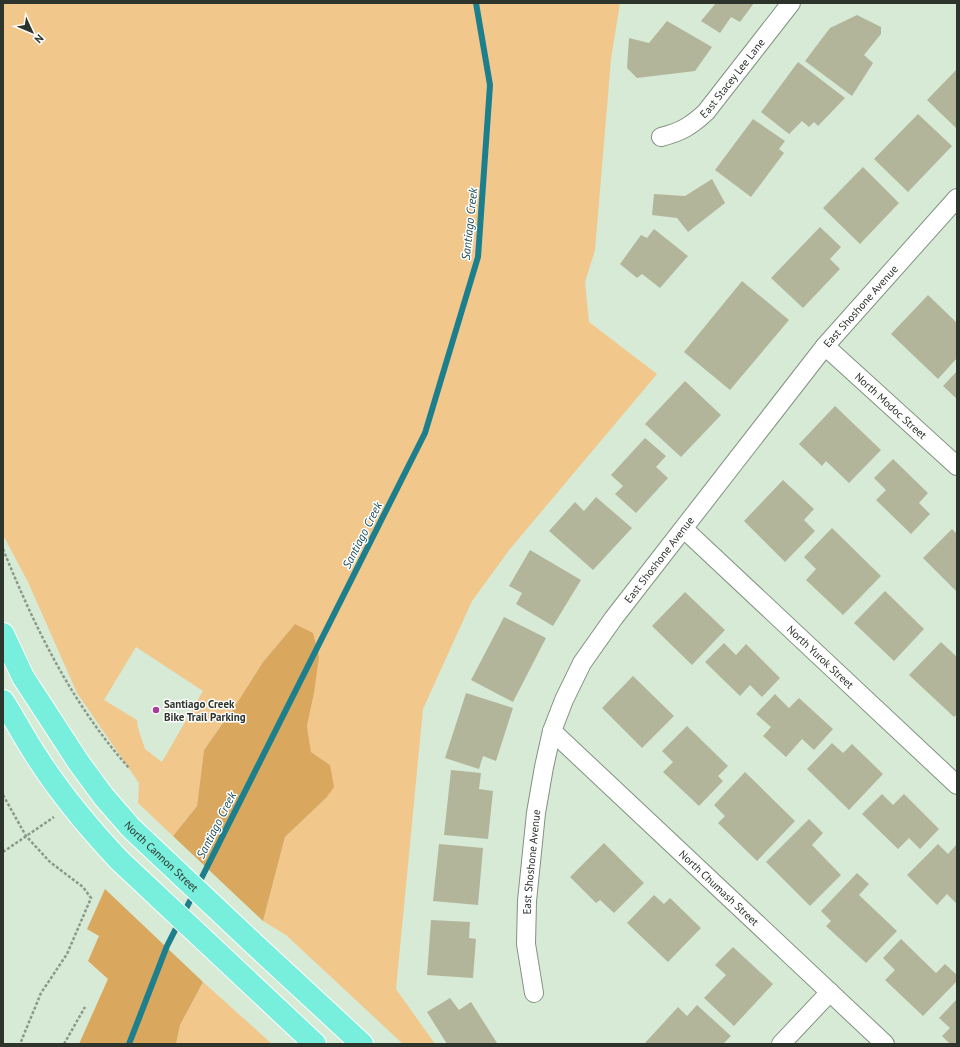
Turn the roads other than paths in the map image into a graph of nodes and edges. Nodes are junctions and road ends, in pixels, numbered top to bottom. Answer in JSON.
{"nodes":[{"id":1,"x":791,"y":3,"type":"edge"},
{"id":2,"x":661,"y":137,"type":"dead end"},
{"id":3,"x":957,"y":198,"type":"edge"},
{"id":4,"x":825,"y":346,"type":"junction"},
{"id":5,"x":957,"y":466,"type":"edge"},
{"id":6,"x":684,"y":529,"type":"junction"},
{"id":7,"x":3,"y":634,"type":"edge"},
{"id":8,"x":3,"y":701,"type":"edge"},
{"id":9,"x":552,"y":731,"type":"junction"},
{"id":10,"x":957,"y":785,"type":"edge"},
{"id":11,"x":830,"y":992,"type":"junction"},
{"id":12,"x":534,"y":993,"type":"dead end"},
{"id":13,"x":315,"y":1044,"type":"edge"},
{"id":14,"x":362,"y":1044,"type":"edge"},
{"id":15,"x":781,"y":1044,"type":"edge"},
{"id":16,"x":886,"y":1044,"type":"edge"}],
"edges":[{"from":1,"to":2,"type":"street","name":"East Stacey Lee Lane"},
{"from":3,"to":4,"type":"street","name":"East Shoshone Avenue"},
{"from":4,"to":5,"type":"street","name":"North Modoc Street"},
{"from":4,"to":6,"type":"street","name":"East Shoshone Avenue"},
{"from":6,"to":9,"type":"street","name":"East Shoshone Avenue"},
{"from":6,"to":10,"type":"street","name":"North Yurok Street"},
{"from":7,"to":14,"type":"main road","name":"North Cannon Street"},
{"from":8,"to":13,"type":"main road"},
{"from":9,"to":11,"type":"street","name":"North Chumash Street"},
{"from":9,"to":12,"type":"street","name":"East Shoshone Avenue"},
{"from":11,"to":15,"type":"street"},
{"from":11,"to":16,"type":"street","name":"North Chumash Street"}]}
